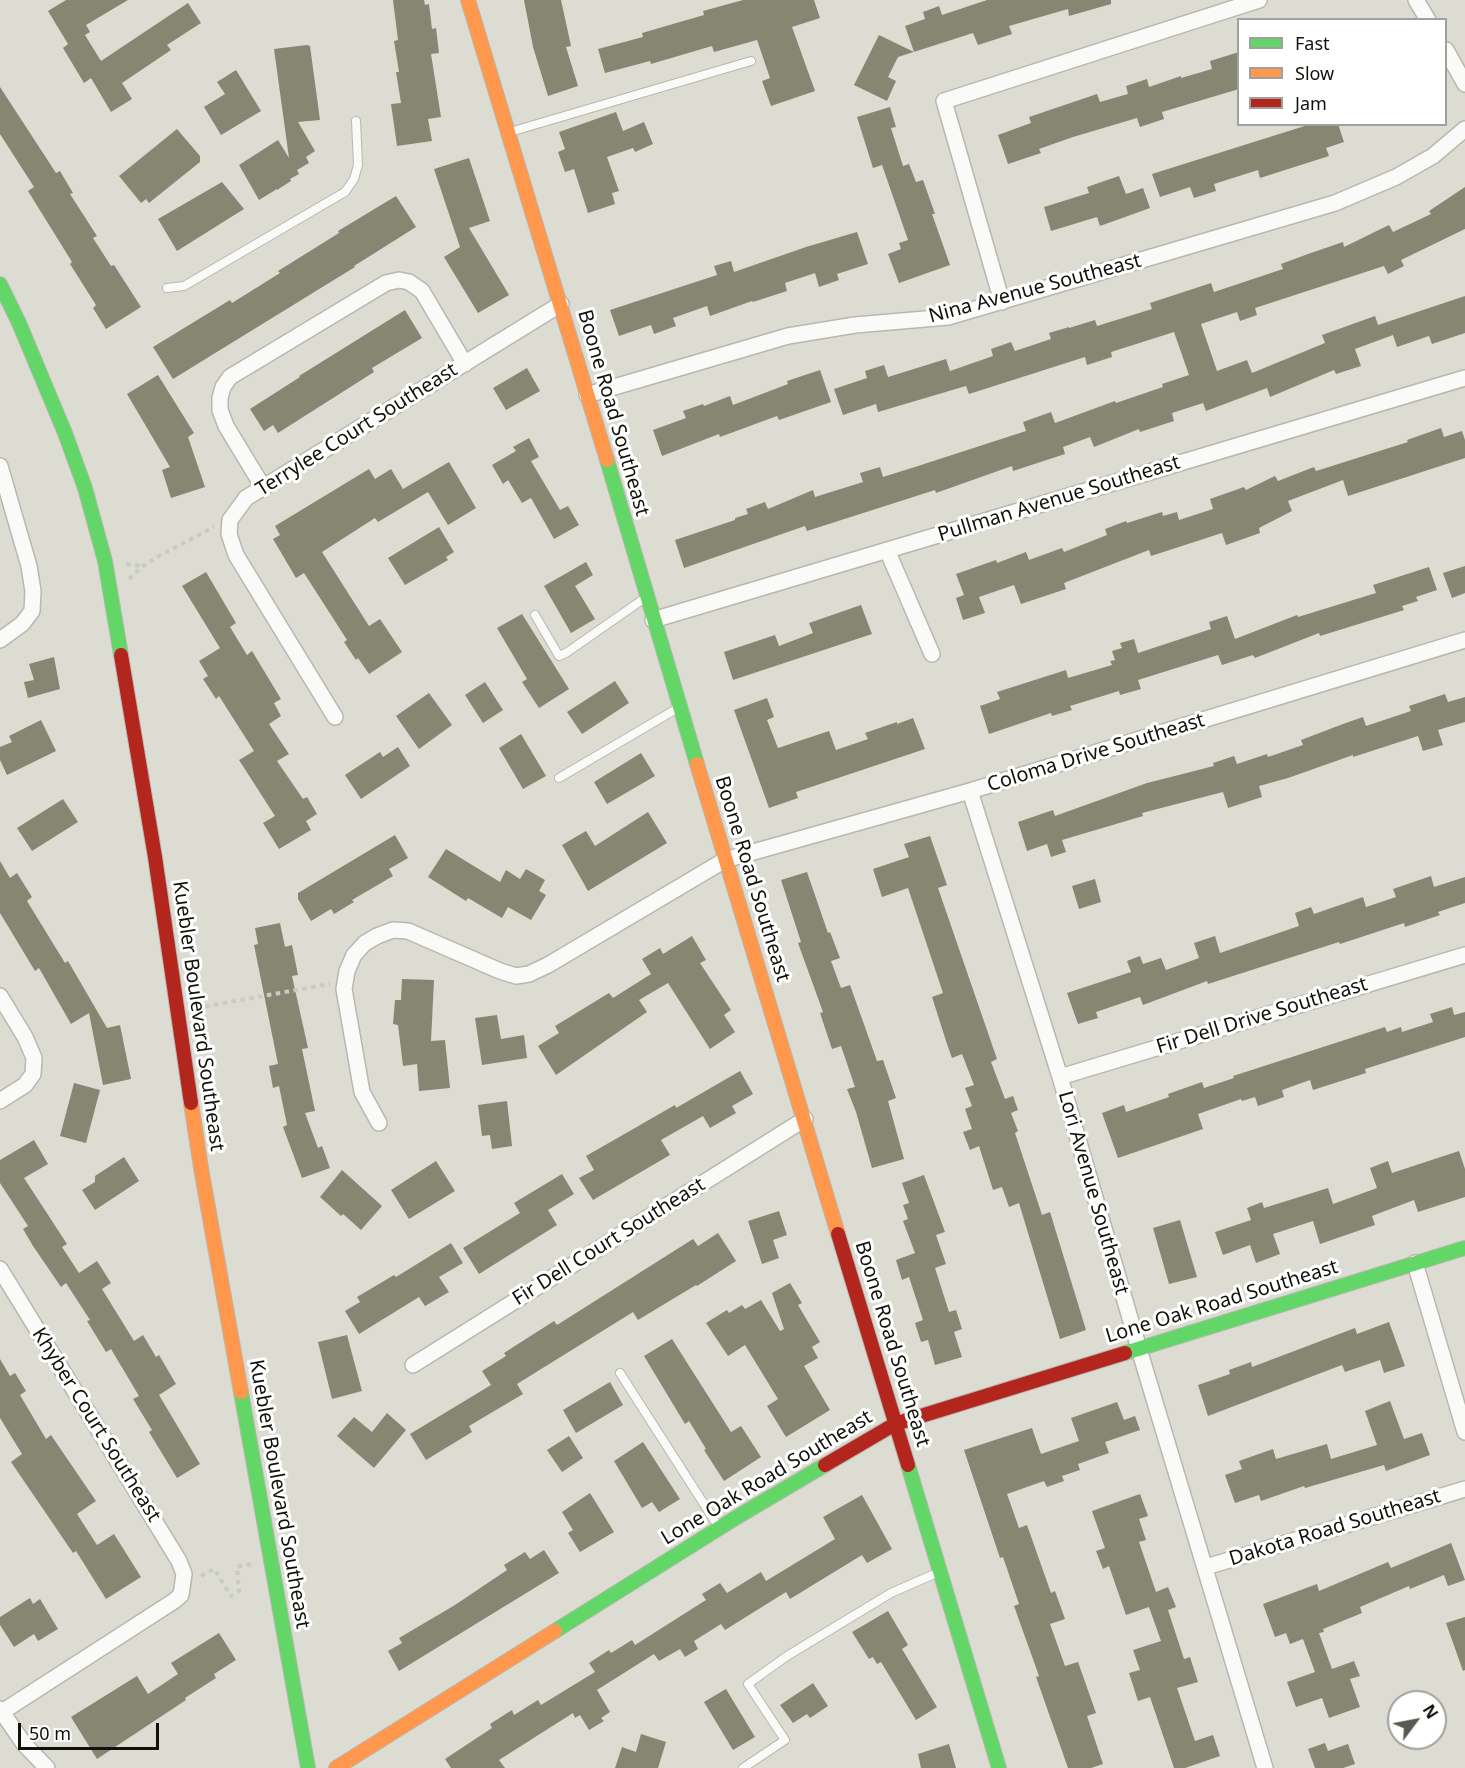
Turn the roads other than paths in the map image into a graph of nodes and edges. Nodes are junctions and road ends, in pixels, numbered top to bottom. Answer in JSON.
{"nodes":[{"id":1,"x":468,"y":0,"type":"edge"},
{"id":2,"x":1259,"y":0,"type":"edge"},
{"id":3,"x":1416,"y":0,"type":"edge"},
{"id":4,"x":1427,"y":18,"type":"edge"},
{"id":5,"x":1447,"y":52,"type":"edge"},
{"id":6,"x":751,"y":62,"type":"dead end"},
{"id":7,"x":1465,"y":84,"type":"edge"},
{"id":8,"x":356,"y":121,"type":"dead end"},
{"id":9,"x":1465,"y":129,"type":"edge"},
{"id":10,"x":509,"y":132,"type":"junction"},
{"id":11,"x":0,"y":284,"type":"edge"},
{"id":12,"x":167,"y":288,"type":"dead end"},
{"id":13,"x":1002,"y":302,"type":"junction"},
{"id":14,"x":561,"y":304,"type":"junction"},
{"id":15,"x":465,"y":364,"type":"junction"},
{"id":16,"x":1465,"y":378,"type":"edge"},
{"id":17,"x":587,"y":395,"type":"junction"},
{"id":18,"x":0,"y":466,"type":"edge"},
{"id":19,"x":263,"y":487,"type":"junction"},
{"id":20,"x":887,"y":550,"type":"junction"},
{"id":21,"x":647,"y":597,"type":"junction"},
{"id":22,"x":535,"y":615,"type":"dead end"},
{"id":23,"x":653,"y":620,"type":"junction"},
{"id":24,"x":0,"y":640,"type":"edge"},
{"id":25,"x":1465,"y":640,"type":"edge"},
{"id":26,"x":932,"y":654,"type":"dead end"},
{"id":27,"x":680,"y":707,"type":"junction"},
{"id":28,"x":335,"y":717,"type":"dead end"},
{"id":29,"x":559,"y":778,"type":"dead end"},
{"id":30,"x":970,"y":791,"type":"junction"},
{"id":31,"x":725,"y":860,"type":"junction"},
{"id":32,"x":1465,"y":955,"type":"edge"},
{"id":33,"x":0,"y":996,"type":"edge"},
{"id":34,"x":1060,"y":1077,"type":"junction"},
{"id":35,"x":0,"y":1101,"type":"edge"},
{"id":36,"x":805,"y":1119,"type":"junction"},
{"id":37,"x":379,"y":1123,"type":"dead end"},
{"id":38,"x":1465,"y":1248,"type":"edge"},
{"id":39,"x":1415,"y":1263,"type":"junction"},
{"id":40,"x":0,"y":1269,"type":"edge"},
{"id":41,"x":1138,"y":1349,"type":"junction"},
{"id":42,"x":413,"y":1365,"type":"dead end"},
{"id":43,"x":620,"y":1373,"type":"dead end"},
{"id":44,"x":895,"y":1424,"type":"junction"},
{"id":45,"x":1465,"y":1432,"type":"edge"},
{"id":46,"x":1465,"y":1489,"type":"edge"},
{"id":47,"x":720,"y":1528,"type":"junction"},
{"id":48,"x":1206,"y":1567,"type":"junction"},
{"id":49,"x":940,"y":1572,"type":"junction"},
{"id":50,"x":1,"y":1711,"type":"edge"},
{"id":51,"x":47,"y":1768,"type":"edge"},
{"id":52,"x":308,"y":1768,"type":"edge"},
{"id":53,"x":336,"y":1768,"type":"edge"},
{"id":54,"x":743,"y":1768,"type":"edge"},
{"id":55,"x":999,"y":1768,"type":"edge"},
{"id":56,"x":1265,"y":1768,"type":"edge"}],
"edges":[{"from":1,"to":10,"type":"street","name":"Boone Road Southeast"},
{"from":2,"to":13,"type":"street"},
{"from":3,"to":4,"type":"street"},
{"from":5,"to":7,"type":"street"},
{"from":6,"to":10,"type":"lane"},
{"from":8,"to":12,"type":"lane"},
{"from":9,"to":13,"type":"street","name":"Nina Avenue Southeast"},
{"from":10,"to":14,"type":"street","name":"Boone Road Southeast"},
{"from":11,"to":52,"type":"street","name":"Kuebler Boulevard Southeast"},
{"from":13,"to":17,"type":"street","name":"Nina Avenue Southeast"},
{"from":14,"to":15,"type":"street","name":"Terrylee Court Southeast"},
{"from":14,"to":17,"type":"street","name":"Boone Road Southeast"},
{"from":15,"to":19,"type":"street","name":"Terrylee Court Southeast"},
{"from":15,"to":19,"type":"street"},
{"from":16,"to":20,"type":"street","name":"Pullman Avenue Southeast"},
{"from":17,"to":21,"type":"street","name":"Boone Road Southeast"},
{"from":18,"to":24,"type":"street"},
{"from":19,"to":28,"type":"street","name":"Terrylee Court Southeast"},
{"from":20,"to":23,"type":"street","name":"Pullman Avenue Southeast"},
{"from":20,"to":26,"type":"street"},
{"from":21,"to":22,"type":"lane"},
{"from":21,"to":23,"type":"street","name":"Boone Road Southeast"},
{"from":23,"to":27,"type":"street","name":"Boone Road Southeast"},
{"from":25,"to":30,"type":"street","name":"Coloma Drive Southeast"},
{"from":27,"to":29,"type":"lane"},
{"from":27,"to":31,"type":"street","name":"Boone Road Southeast"},
{"from":30,"to":31,"type":"street","name":"Coloma Drive Southeast"},
{"from":30,"to":34,"type":"street","name":"Lori Avenue Southeast"},
{"from":31,"to":36,"type":"street","name":"Boone Road Southeast"},
{"from":31,"to":37,"type":"street","name":"Coloma Drive Southeast"},
{"from":32,"to":34,"type":"street","name":"Fir Dell Drive Southeast"},
{"from":33,"to":35,"type":"street"},
{"from":34,"to":41,"type":"street","name":"Lori Avenue Southeast"},
{"from":36,"to":42,"type":"street","name":"Fir Dell Court Southeast"},
{"from":36,"to":44,"type":"street","name":"Boone Road Southeast"},
{"from":38,"to":39,"type":"street","name":"Lone Oak Road Southeast"},
{"from":39,"to":41,"type":"street","name":"Lone Oak Road Southeast"},
{"from":39,"to":45,"type":"street"},
{"from":40,"to":50,"type":"street","name":"Khyber Court Southeast"},
{"from":41,"to":44,"type":"street","name":"Lone Oak Road Southeast"},
{"from":41,"to":48,"type":"street","name":"Lori Avenue Southeast"},
{"from":43,"to":47,"type":"lane"},
{"from":44,"to":47,"type":"street","name":"Lone Oak Road Southeast"},
{"from":44,"to":49,"type":"street","name":"Boone Road Southeast"},
{"from":46,"to":48,"type":"street","name":"Dakota Road Southeast"},
{"from":47,"to":53,"type":"street","name":"Lone Oak Road Southeast"},
{"from":48,"to":56,"type":"street","name":"Lori Avenue Southeast"},
{"from":49,"to":54,"type":"lane"},
{"from":49,"to":55,"type":"street","name":"Boone Road Southeast"},
{"from":50,"to":51,"type":"street"}]}
